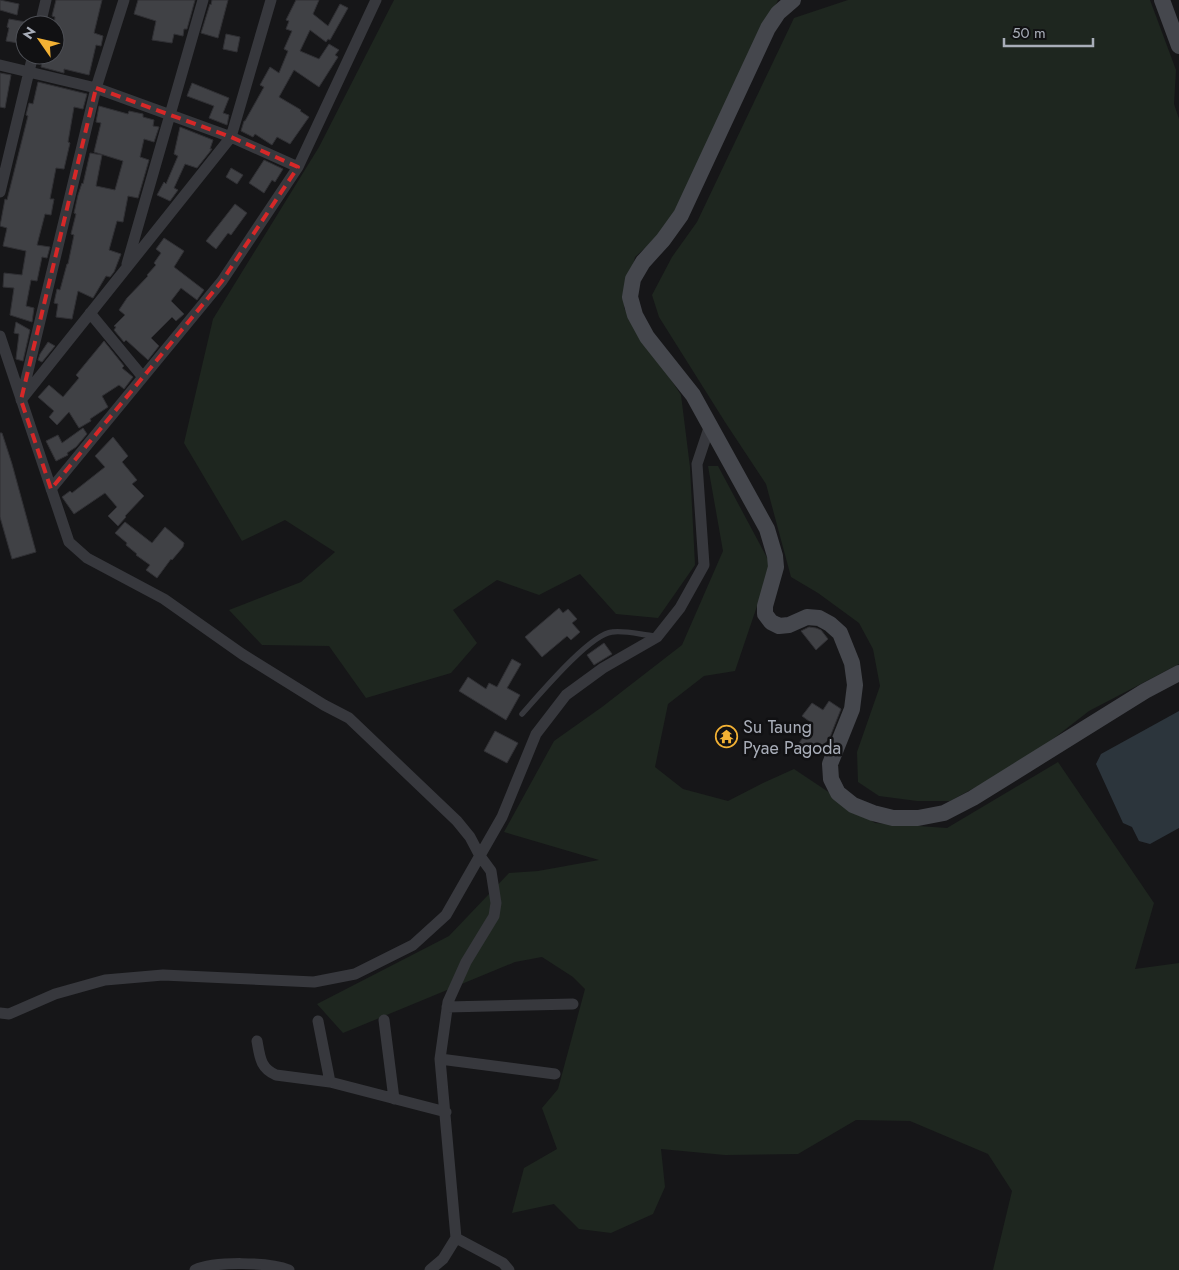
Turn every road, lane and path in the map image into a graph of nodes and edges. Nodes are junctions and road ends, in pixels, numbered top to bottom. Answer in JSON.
{"nodes":[{"id":1,"x":46,"y":0,"type":"edge"},
{"id":2,"x":124,"y":0,"type":"edge"},
{"id":3,"x":203,"y":0,"type":"edge"},
{"id":4,"x":271,"y":0,"type":"edge"},
{"id":5,"x":376,"y":0,"type":"edge"},
{"id":6,"x":793,"y":0,"type":"edge"},
{"id":7,"x":1162,"y":0,"type":"edge"},
{"id":8,"x":42,"y":15,"type":"edge"},
{"id":9,"x":1179,"y":46,"type":"edge"},
{"id":10,"x":0,"y":65,"type":"edge"},
{"id":11,"x":30,"y":65,"type":"edge"},
{"id":12,"x":28,"y":71,"type":"junction"},
{"id":13,"x":96,"y":88,"type":"junction"},
{"id":14,"x":169,"y":114,"type":"junction"},
{"id":15,"x":231,"y":137,"type":"junction"},
{"id":16,"x":298,"y":168,"type":"junction"},
{"id":17,"x":0,"y":192,"type":"edge"},
{"id":18,"x":126,"y":268,"type":"junction"},
{"id":19,"x":90,"y":312,"type":"junction"},
{"id":20,"x":0,"y":336,"type":"edge"},
{"id":21,"x":142,"y":376,"type":"junction"},
{"id":22,"x":21,"y":400,"type":"junction"},
{"id":23,"x":710,"y":425,"type":"junction"},
{"id":24,"x":50,"y":489,"type":"junction"},
{"id":25,"x":657,"y":637,"type":"junction"},
{"id":26,"x":1179,"y":673,"type":"edge"},
{"id":27,"x":522,"y":714,"type":"dead end"},
{"id":28,"x":480,"y":856,"type":"junction"},
{"id":29,"x":573,"y":1004,"type":"dead end"},
{"id":30,"x":447,"y":1007,"type":"junction"},
{"id":31,"x":0,"y":1013,"type":"edge"},
{"id":32,"x":384,"y":1020,"type":"dead end"},
{"id":33,"x":318,"y":1021,"type":"dead end"},
{"id":34,"x":257,"y":1041,"type":"dead end"},
{"id":35,"x":440,"y":1058,"type":"junction"},
{"id":36,"x":555,"y":1074,"type":"dead end"},
{"id":37,"x":330,"y":1082,"type":"junction"},
{"id":38,"x":394,"y":1099,"type":"junction"},
{"id":39,"x":446,"y":1112,"type":"junction"},
{"id":40,"x":456,"y":1238,"type":"junction"},
{"id":41,"x":195,"y":1270,"type":"edge"},
{"id":42,"x":289,"y":1270,"type":"edge"},
{"id":43,"x":430,"y":1270,"type":"edge"},
{"id":44,"x":509,"y":1270,"type":"edge"}],
"edges":[{"from":1,"to":8,"type":"street"},
{"from":2,"to":13,"type":"street"},
{"from":3,"to":14,"type":"street"},
{"from":4,"to":15,"type":"street"},
{"from":5,"to":16,"type":"street"},
{"from":6,"to":23,"type":"main road"},
{"from":7,"to":9,"type":"main road"},
{"from":10,"to":12,"type":"street"},
{"from":11,"to":12,"type":"street"},
{"from":12,"to":13,"type":"street"},
{"from":12,"to":17,"type":"street"},
{"from":13,"to":14,"type":"street"},
{"from":13,"to":22,"type":"street"},
{"from":14,"to":15,"type":"street"},
{"from":14,"to":18,"type":"street"},
{"from":15,"to":16,"type":"street"},
{"from":15,"to":18,"type":"street"},
{"from":16,"to":21,"type":"street"},
{"from":18,"to":19,"type":"street"},
{"from":19,"to":21,"type":"street"},
{"from":19,"to":22,"type":"street"},
{"from":20,"to":22,"type":"street"},
{"from":21,"to":24,"type":"street"},
{"from":22,"to":24,"type":"street"},
{"from":23,"to":25,"type":"street"},
{"from":23,"to":26,"type":"main road"},
{"from":24,"to":28,"type":"street"},
{"from":25,"to":27,"type":"lane"},
{"from":25,"to":28,"type":"street"},
{"from":28,"to":30,"type":"street"},
{"from":28,"to":31,"type":"street"},
{"from":29,"to":30,"type":"street"},
{"from":30,"to":35,"type":"street"},
{"from":32,"to":38,"type":"street"},
{"from":33,"to":37,"type":"street"},
{"from":34,"to":37,"type":"street"},
{"from":35,"to":36,"type":"street"},
{"from":35,"to":39,"type":"street"},
{"from":37,"to":38,"type":"street"},
{"from":38,"to":39,"type":"street"},
{"from":39,"to":40,"type":"street"},
{"from":40,"to":43,"type":"street"},
{"from":40,"to":44,"type":"street"},
{"from":41,"to":42,"type":"street"}]}
